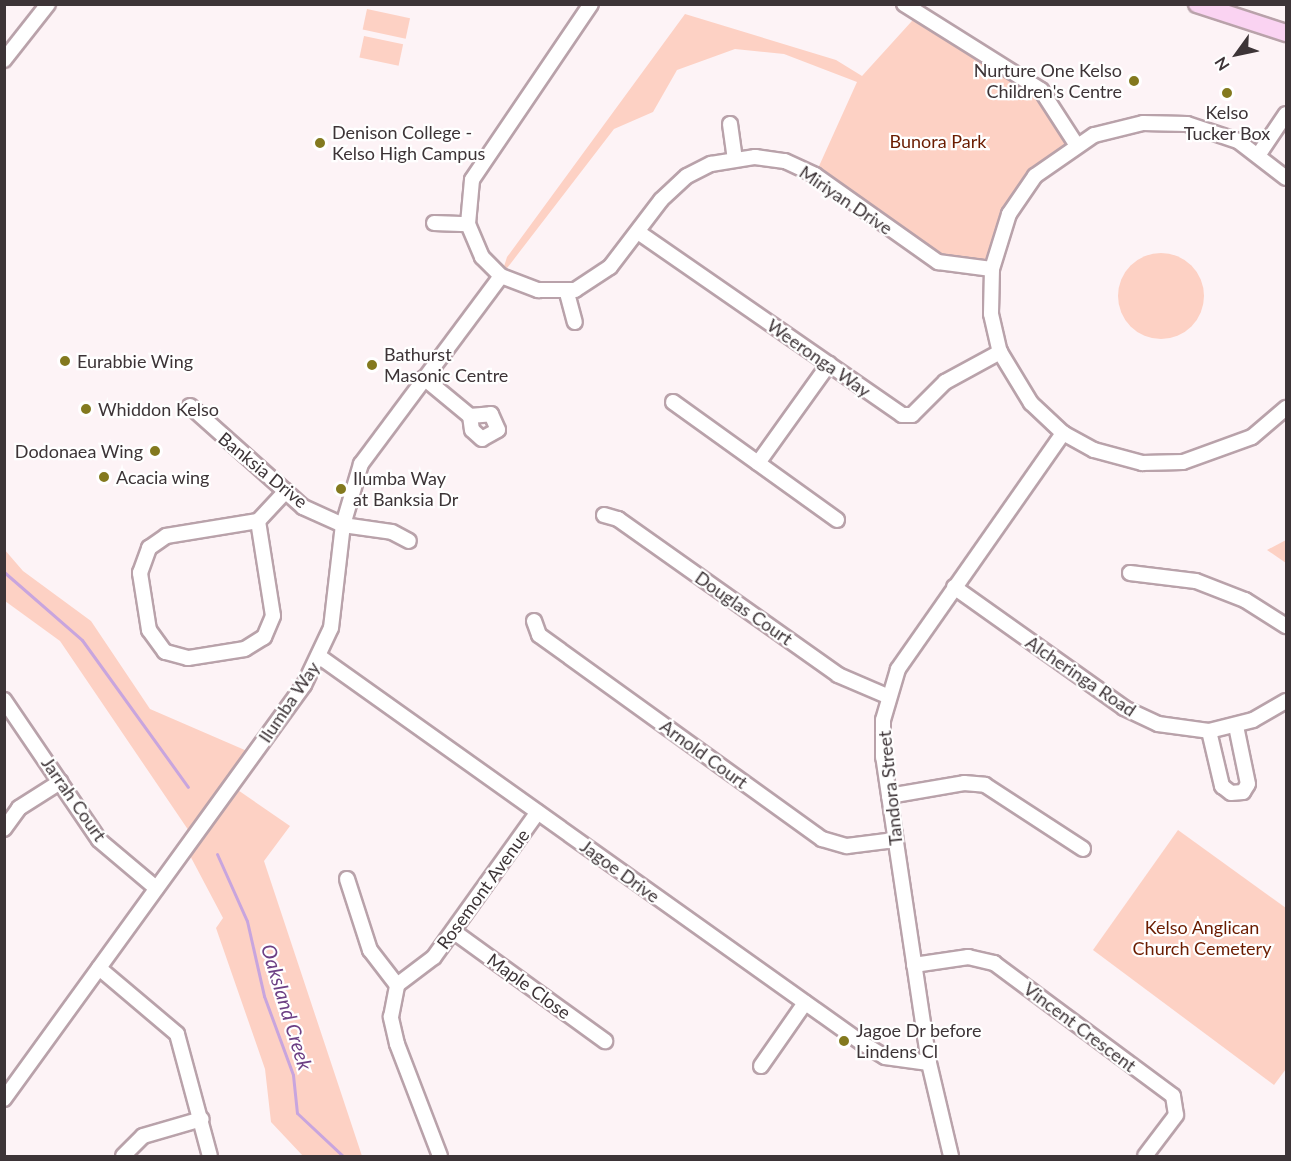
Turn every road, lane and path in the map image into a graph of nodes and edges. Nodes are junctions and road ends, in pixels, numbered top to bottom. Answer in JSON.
{"nodes":[{"id":1,"x":48,"y":4,"type":"edge"},
{"id":2,"x":591,"y":4,"type":"edge"},
{"id":3,"x":904,"y":4,"type":"edge"},
{"id":4,"x":1197,"y":4,"type":"edge"},
{"id":5,"x":1286,"y":33,"type":"edge"},
{"id":6,"x":4,"y":60,"type":"edge"},
{"id":7,"x":1287,"y":114,"type":"edge"},
{"id":8,"x":730,"y":124,"type":"dead end"},
{"id":9,"x":1076,"y":144,"type":"junction"},
{"id":10,"x":1259,"y":154,"type":"junction"},
{"id":11,"x":735,"y":158,"type":"junction"},
{"id":12,"x":1287,"y":178,"type":"edge"},
{"id":13,"x":434,"y":223,"type":"dead end"},
{"id":14,"x":468,"y":224,"type":"junction"},
{"id":15,"x":638,"y":231,"type":"junction"},
{"id":16,"x":992,"y":269,"type":"junction"},
{"id":17,"x":501,"y":276,"type":"junction"},
{"id":18,"x":567,"y":293,"type":"junction"},
{"id":19,"x":574,"y":322,"type":"dead end"},
{"id":20,"x":1000,"y":352,"type":"junction"},
{"id":21,"x":829,"y":364,"type":"junction"},
{"id":22,"x":424,"y":378,"type":"junction"},
{"id":23,"x":673,"y":402,"type":"dead end"},
{"id":24,"x":190,"y":406,"type":"dead end"},
{"id":25,"x":1287,"y":408,"type":"edge"},
{"id":26,"x":470,"y":416,"type":"dead end"},
{"id":27,"x":1063,"y":433,"type":"junction"},
{"id":28,"x":758,"y":463,"type":"junction"},
{"id":29,"x":286,"y":490,"type":"junction"},
{"id":30,"x":604,"y":515,"type":"dead end"},
{"id":31,"x":837,"y":520,"type":"dead end"},
{"id":32,"x":258,"y":522,"type":"junction"},
{"id":33,"x":343,"y":525,"type":"junction"},
{"id":34,"x":409,"y":541,"type":"dead end"},
{"id":35,"x":1130,"y":573,"type":"dead end"},
{"id":36,"x":954,"y":587,"type":"junction"},
{"id":37,"x":534,"y":621,"type":"dead end"},
{"id":38,"x":1287,"y":626,"type":"edge"},
{"id":39,"x":320,"y":657,"type":"junction"},
{"id":40,"x":887,"y":696,"type":"junction"},
{"id":41,"x":4,"y":700,"type":"edge"},
{"id":42,"x":1287,"y":701,"type":"edge"},
{"id":43,"x":1236,"y":726,"type":"junction"},
{"id":44,"x":1209,"y":731,"type":"junction"},
{"id":45,"x":60,"y":782,"type":"junction"},
{"id":46,"x":889,"y":796,"type":"junction"},
{"id":47,"x":538,"y":812,"type":"junction"},
{"id":48,"x":4,"y":829,"type":"edge"},
{"id":49,"x":895,"y":840,"type":"junction"},
{"id":50,"x":1083,"y":849,"type":"dead end"},
{"id":51,"x":347,"y":879,"type":"dead end"},
{"id":52,"x":156,"y":888,"type":"junction"},
{"id":53,"x":453,"y":932,"type":"junction"},
{"id":54,"x":914,"y":965,"type":"junction"},
{"id":55,"x":99,"y":968,"type":"junction"},
{"id":56,"x":397,"y":985,"type":"junction"},
{"id":57,"x":805,"y":1003,"type":"junction"},
{"id":58,"x":606,"y":1041,"type":"dead end"},
{"id":59,"x":929,"y":1063,"type":"junction"},
{"id":60,"x":761,"y":1065,"type":"dead end"},
{"id":61,"x":4,"y":1099,"type":"edge"},
{"id":62,"x":201,"y":1119,"type":"junction"},
{"id":63,"x":123,"y":1156,"type":"edge"},
{"id":64,"x":210,"y":1156,"type":"edge"},
{"id":65,"x":440,"y":1156,"type":"edge"},
{"id":66,"x":951,"y":1156,"type":"edge"},
{"id":67,"x":1145,"y":1156,"type":"edge"}],
"edges":[{"from":1,"to":6,"type":"street"},
{"from":2,"to":14,"type":"street"},
{"from":3,"to":9,"type":"street"},
{"from":4,"to":5,"type":"main road"},
{"from":7,"to":10,"type":"street"},
{"from":8,"to":11,"type":"street"},
{"from":9,"to":10,"type":"street"},
{"from":9,"to":16,"type":"street"},
{"from":10,"to":12,"type":"street"},
{"from":11,"to":15,"type":"street","name":"Miriyan Drive"},
{"from":11,"to":16,"type":"street","name":"Miriyan Drive"},
{"from":13,"to":14,"type":"street"},
{"from":14,"to":17,"type":"street"},
{"from":15,"to":18,"type":"street","name":"Miriyan Drive"},
{"from":15,"to":21,"type":"street","name":"Weeronga Way"},
{"from":16,"to":20,"type":"street"},
{"from":17,"to":18,"type":"street"},
{"from":17,"to":22,"type":"street","name":"Ilumba Way"},
{"from":18,"to":19,"type":"street"},
{"from":20,"to":21,"type":"street","name":"Weeronga Way"},
{"from":20,"to":27,"type":"street"},
{"from":21,"to":28,"type":"street"},
{"from":22,"to":26,"type":"street"},
{"from":22,"to":33,"type":"street","name":"Ilumba Way"},
{"from":23,"to":28,"type":"street"},
{"from":24,"to":29,"type":"street","name":"Banksia Drive"},
{"from":25,"to":27,"type":"street"},
{"from":27,"to":36,"type":"street","name":"Tandora Street"},
{"from":28,"to":31,"type":"street"},
{"from":29,"to":32,"type":"street"},
{"from":29,"to":33,"type":"street","name":"Banksia Drive"},
{"from":30,"to":40,"type":"street","name":"Douglas Court"},
{"from":32,"to":32,"type":"street"},
{"from":33,"to":34,"type":"street","name":"Banksia Drive"},
{"from":33,"to":39,"type":"street","name":"Ilumba Way"},
{"from":35,"to":38,"type":"street"},
{"from":36,"to":40,"type":"street","name":"Tandora Street"},
{"from":36,"to":44,"type":"street","name":"Alcheringa Road"},
{"from":37,"to":49,"type":"street","name":"Arnold Court"},
{"from":39,"to":47,"type":"street","name":"Jagoe Drive"},
{"from":39,"to":52,"type":"street","name":"Ilumba Way"},
{"from":40,"to":46,"type":"street","name":"Tandora Street"},
{"from":41,"to":45,"type":"street","name":"Jarrah Court"},
{"from":42,"to":43,"type":"street","name":"Alcheringa Road"},
{"from":43,"to":44,"type":"street","name":"Alcheringa Road"},
{"from":43,"to":44,"type":"street"},
{"from":45,"to":48,"type":"street"},
{"from":45,"to":52,"type":"street","name":"Jarrah Court"},
{"from":46,"to":49,"type":"street","name":"Tandora Street"},
{"from":46,"to":50,"type":"street"},
{"from":47,"to":53,"type":"street","name":"Rosemont Avenue"},
{"from":47,"to":57,"type":"street","name":"Jagoe Drive"},
{"from":49,"to":54,"type":"street","name":"Tandora Street"},
{"from":51,"to":56,"type":"street"},
{"from":52,"to":55,"type":"street","name":"Ilumba Way"},
{"from":53,"to":56,"type":"street","name":"Rosemont Avenue"},
{"from":53,"to":58,"type":"street","name":"Maple Close"},
{"from":54,"to":59,"type":"street","name":"Tandora Street"},
{"from":54,"to":67,"type":"street","name":"Vincent Crescent"},
{"from":55,"to":61,"type":"street","name":"Ilumba Way"},
{"from":55,"to":62,"type":"street"},
{"from":56,"to":65,"type":"street"},
{"from":57,"to":59,"type":"street","name":"Jagoe Drive"},
{"from":57,"to":60,"type":"street"},
{"from":59,"to":66,"type":"street","name":"Tandora Street"},
{"from":62,"to":63,"type":"street"},
{"from":62,"to":64,"type":"street"}]}
